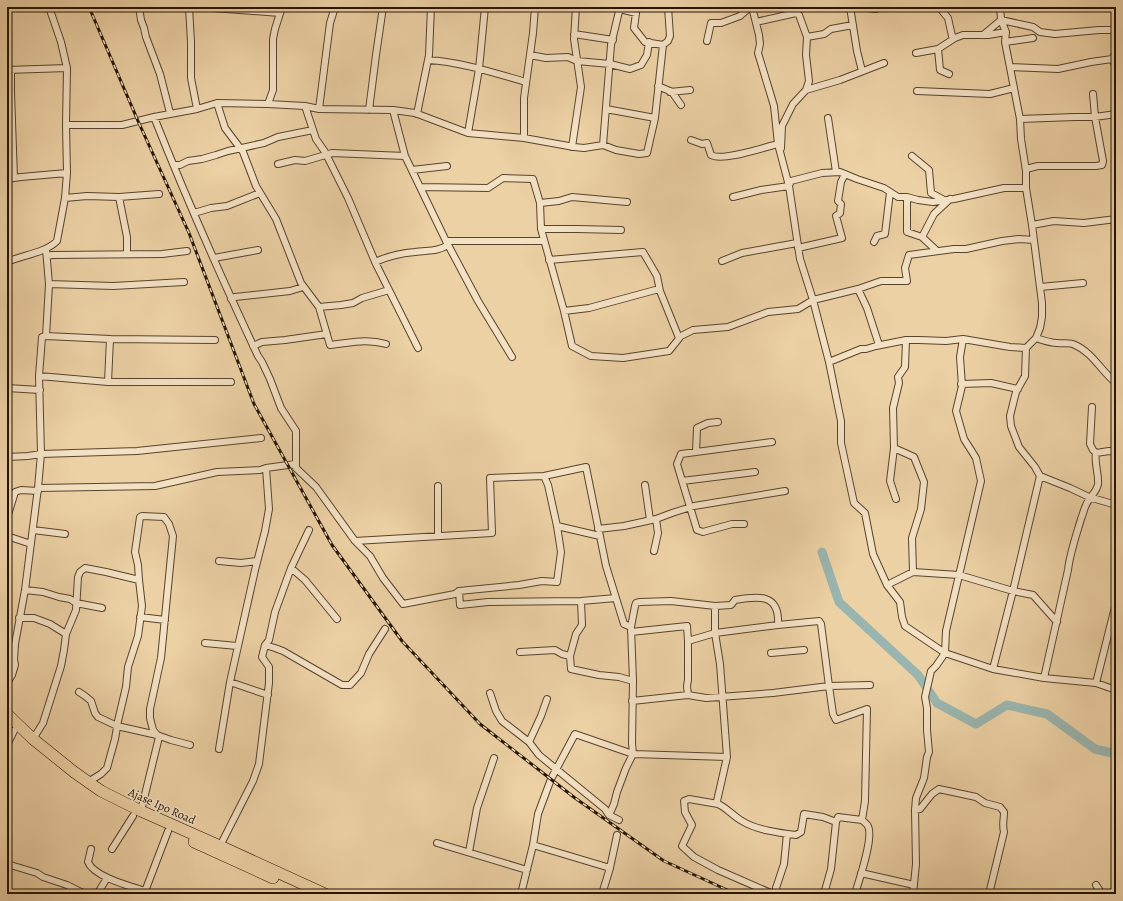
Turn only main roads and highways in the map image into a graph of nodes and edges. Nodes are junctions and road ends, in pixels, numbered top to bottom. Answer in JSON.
{"nodes":[{"id":1,"x":7,"y":714,"type":"edge"},
{"id":2,"x":10,"y":728,"type":"edge"},
{"id":3,"x":137,"y":814,"type":"junction"},
{"id":4,"x":307,"y":894,"type":"edge"},
{"id":5,"x":324,"y":894,"type":"edge"}],
"edges":[{"from":1,"to":3,"type":"highway","name":"Ajase Ipo Road"},
{"from":2,"to":3,"type":"highway","name":"Ajase Ipo Road"},
{"from":3,"to":4,"type":"highway","name":"Ajase Ipo Road"},
{"from":3,"to":5,"type":"highway","name":"Ajase Ipo Road"}]}
